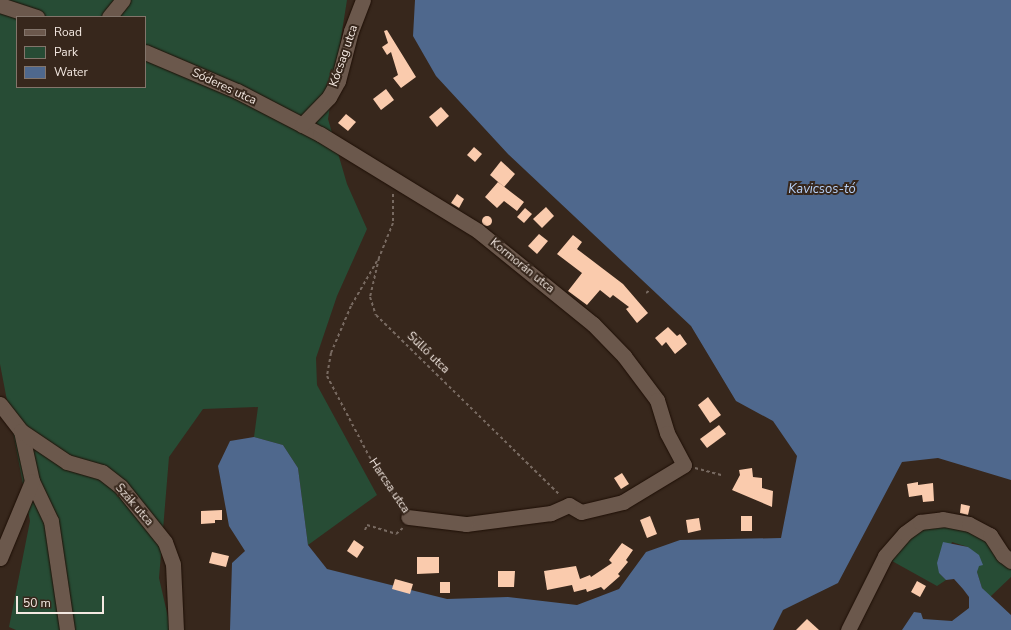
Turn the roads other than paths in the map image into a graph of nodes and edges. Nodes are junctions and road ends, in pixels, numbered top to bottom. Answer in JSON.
{"nodes":[{"id":1,"x":122,"y":0,"type":"edge"},
{"id":2,"x":363,"y":0,"type":"edge"},
{"id":3,"x":0,"y":5,"type":"edge"},
{"id":4,"x":34,"y":16,"type":"edge"},
{"id":5,"x":110,"y":16,"type":"edge"},
{"id":6,"x":146,"y":52,"type":"edge"},
{"id":7,"x":302,"y":125,"type":"junction"},
{"id":8,"x":0,"y":404,"type":"edge"},
{"id":9,"x":21,"y":431,"type":"junction"},
{"id":10,"x":32,"y":481,"type":"junction"},
{"id":11,"x":569,"y":505,"type":"joint"},
{"id":12,"x":408,"y":517,"type":"road end"},
{"id":13,"x":0,"y":558,"type":"edge"},
{"id":14,"x":1011,"y":561,"type":"edge"},
{"id":15,"x":67,"y":630,"type":"edge"},
{"id":16,"x":176,"y":630,"type":"edge"},
{"id":17,"x":848,"y":630,"type":"edge"}],
"edges":[{"from":1,"to":5,"type":"street"},
{"from":2,"to":7,"type":"street","name":"Kócsag utca"},
{"from":3,"to":4,"type":"street"},
{"from":6,"to":7,"type":"street","name":"Sóderes utca"},
{"from":7,"to":11,"type":"street","name":"Kormorán utca"},
{"from":8,"to":9,"type":"street","name":"Szák utca"},
{"from":9,"to":10,"type":"street","name":"Szák utca"},
{"from":9,"to":16,"type":"street","name":"Szák utca"},
{"from":10,"to":13,"type":"street"},
{"from":10,"to":15,"type":"street","name":"Szák utca"},
{"from":11,"to":12,"type":"street","name":"Harcsa utca"},
{"from":14,"to":17,"type":"street"}]}
